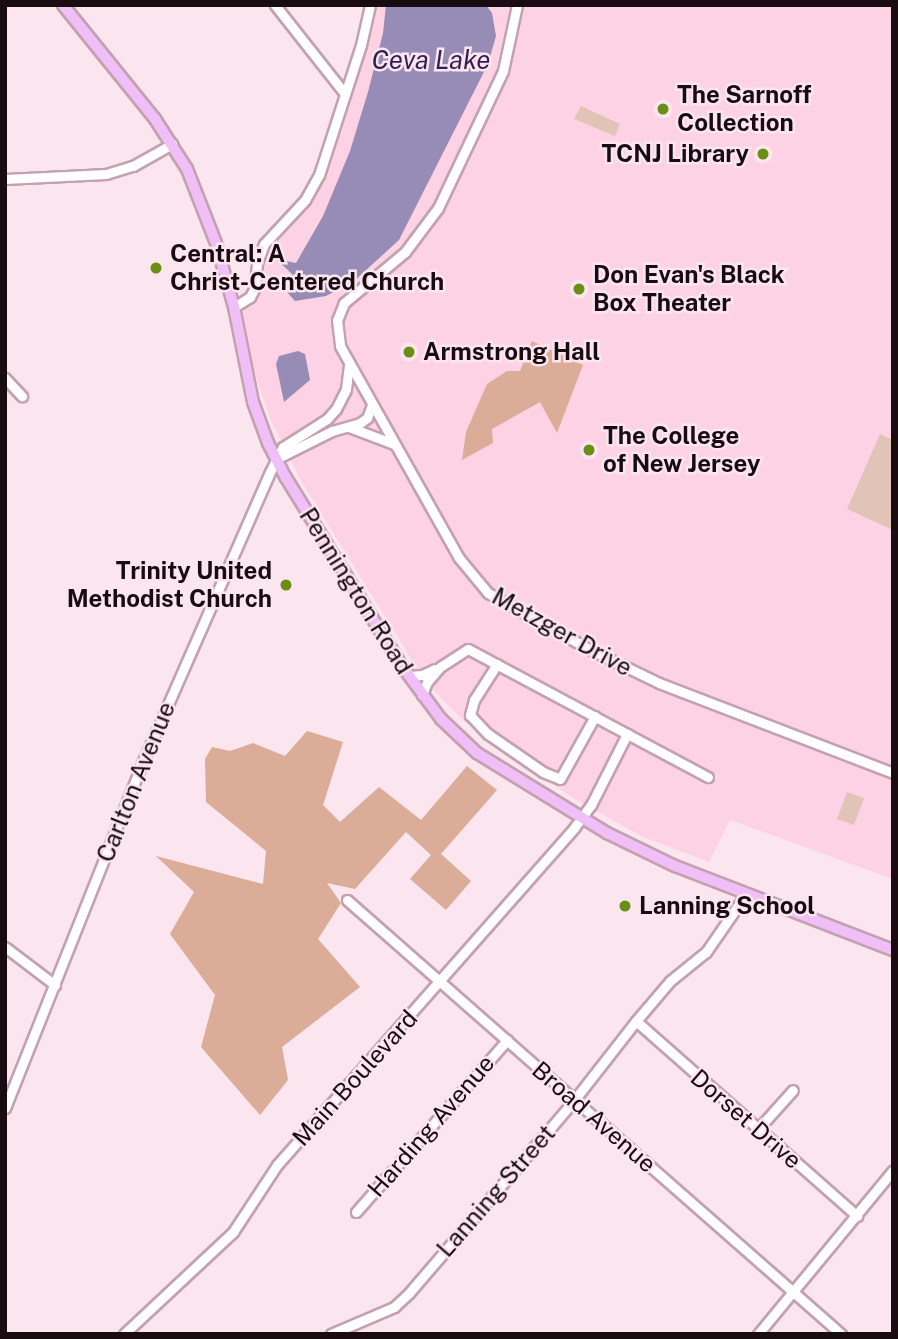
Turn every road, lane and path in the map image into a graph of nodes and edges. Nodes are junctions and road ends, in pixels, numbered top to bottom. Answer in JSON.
{"nodes":[{"id":1,"x":63,"y":5,"type":"edge"},
{"id":2,"x":275,"y":5,"type":"edge"},
{"id":3,"x":370,"y":5,"type":"edge"},
{"id":4,"x":517,"y":5,"type":"edge"},
{"id":5,"x":345,"y":94,"type":"junction"},
{"id":6,"x":172,"y":144,"type":"junction"},
{"id":7,"x":5,"y":179,"type":"edge"},
{"id":8,"x":234,"y":307,"type":"junction"},
{"id":9,"x":349,"y":363,"type":"junction"},
{"id":10,"x":5,"y":377,"type":"edge"},
{"id":11,"x":22,"y":396,"type":"dead end"},
{"id":12,"x":367,"y":396,"type":"junction"},
{"id":13,"x":341,"y":400,"type":"junction"},
{"id":14,"x":372,"y":405,"type":"junction"},
{"id":15,"x":349,"y":427,"type":"junction"},
{"id":16,"x":394,"y":444,"type":"junction"},
{"id":17,"x":276,"y":459,"type":"junction"},
{"id":18,"x":497,"y":664,"type":"junction"},
{"id":19,"x":440,"y":667,"type":"junction"},
{"id":20,"x":409,"y":676,"type":"junction"},
{"id":21,"x":422,"y":695,"type":"junction"},
{"id":22,"x":595,"y":716,"type":"junction"},
{"id":23,"x":627,"y":734,"type":"junction"},
{"id":24,"x":893,"y":773,"type":"edge"},
{"id":25,"x":708,"y":777,"type":"dead end"},
{"id":26,"x":583,"y":818,"type":"junction"},
{"id":27,"x":746,"y":894,"type":"junction"},
{"id":28,"x":347,"y":900,"type":"dead end"},
{"id":29,"x":5,"y":947,"type":"edge"},
{"id":30,"x":893,"y":950,"type":"edge"},
{"id":31,"x":441,"y":982,"type":"junction"},
{"id":32,"x":55,"y":985,"type":"junction"},
{"id":33,"x":636,"y":1021,"type":"junction"},
{"id":34,"x":507,"y":1040,"type":"junction"},
{"id":35,"x":793,"y":1090,"type":"dead end"},
{"id":36,"x":575,"y":1099,"type":"junction"},
{"id":37,"x":5,"y":1108,"type":"edge"},
{"id":38,"x":758,"y":1129,"type":"junction"},
{"id":39,"x":893,"y":1170,"type":"edge"},
{"id":40,"x":356,"y":1212,"type":"dead end"},
{"id":41,"x":857,"y":1216,"type":"junction"},
{"id":42,"x":794,"y":1293,"type":"junction"},
{"id":43,"x":353,"y":1324,"type":"junction"},
{"id":44,"x":124,"y":1334,"type":"edge"},
{"id":45,"x":331,"y":1334,"type":"edge"},
{"id":46,"x":359,"y":1334,"type":"edge"},
{"id":47,"x":758,"y":1334,"type":"edge"},
{"id":48,"x":841,"y":1334,"type":"edge"}],
"edges":[{"from":1,"to":6,"type":"main road","name":"Pennington Road"},
{"from":2,"to":5,"type":"street"},
{"from":3,"to":5,"type":"street"},
{"from":4,"to":9,"type":"street","name":"Metzger Drive"},
{"from":5,"to":8,"type":"street"},
{"from":6,"to":7,"type":"street"},
{"from":6,"to":8,"type":"main road","name":"Pennington Road"},
{"from":8,"to":17,"type":"main road","name":"Pennington Road"},
{"from":9,"to":12,"type":"street","name":"Metzger Drive"},
{"from":9,"to":13,"type":"street"},
{"from":10,"to":11,"type":"street"},
{"from":12,"to":13,"type":"street"},
{"from":12,"to":14,"type":"street","name":"Metzger Drive"},
{"from":13,"to":17,"type":"street"},
{"from":14,"to":15,"type":"street"},
{"from":14,"to":16,"type":"street","name":"Metzger Drive"},
{"from":15,"to":16,"type":"street"},
{"from":15,"to":17,"type":"street"},
{"from":16,"to":24,"type":"street","name":"Metzger Drive"},
{"from":17,"to":20,"type":"main road","name":"Pennington Road"},
{"from":17,"to":32,"type":"street","name":"Carlton Avenue"},
{"from":18,"to":19,"type":"street"},
{"from":18,"to":22,"type":"street"},
{"from":18,"to":22,"type":"street"},
{"from":19,"to":20,"type":"street"},
{"from":19,"to":21,"type":"street"},
{"from":20,"to":21,"type":"main road","name":"Pennington Road"},
{"from":21,"to":26,"type":"main road","name":"Pennington Road"},
{"from":22,"to":23,"type":"street"},
{"from":23,"to":25,"type":"street"},
{"from":23,"to":26,"type":"street","name":"Main Boulevard"},
{"from":26,"to":27,"type":"main road","name":"Pennington Road"},
{"from":26,"to":31,"type":"street","name":"Main Boulevard"},
{"from":27,"to":30,"type":"main road","name":"Pennington Road"},
{"from":27,"to":33,"type":"street","name":"Lanning Street"},
{"from":28,"to":31,"type":"street","name":"Broad Avenue"},
{"from":29,"to":32,"type":"street"},
{"from":31,"to":34,"type":"street","name":"Broad Avenue"},
{"from":31,"to":44,"type":"street","name":"Main Boulevard"},
{"from":32,"to":37,"type":"street","name":"Carlton Avenue"},
{"from":33,"to":36,"type":"street","name":"Lanning Street"},
{"from":33,"to":38,"type":"street","name":"Dorset Drive"},
{"from":34,"to":36,"type":"street","name":"Broad Avenue"},
{"from":34,"to":40,"type":"street","name":"Harding Avenue"},
{"from":35,"to":38,"type":"street"},
{"from":36,"to":42,"type":"street","name":"Broad Avenue"},
{"from":36,"to":43,"type":"street","name":"Lanning Street"},
{"from":38,"to":41,"type":"street","name":"Dorset Drive"},
{"from":39,"to":41,"type":"street"},
{"from":41,"to":42,"type":"street"},
{"from":42,"to":47,"type":"street"},
{"from":42,"to":48,"type":"street","name":"Broad Avenue"},
{"from":43,"to":45,"type":"street","name":"Lanning Street"},
{"from":43,"to":46,"type":"street"}]}
